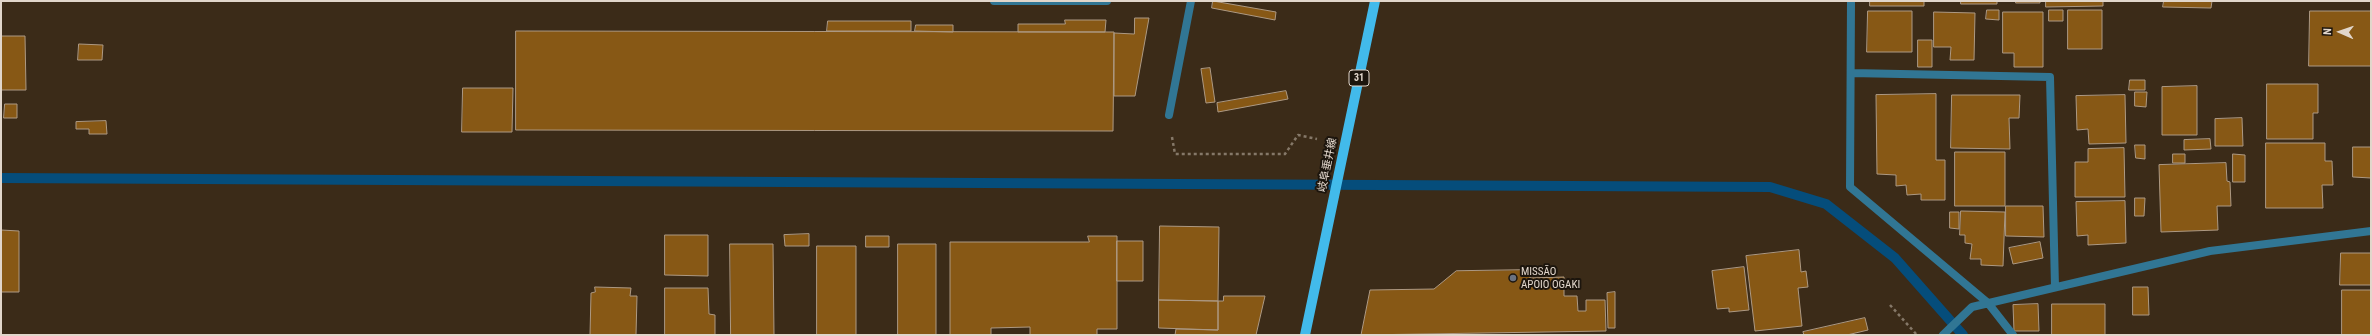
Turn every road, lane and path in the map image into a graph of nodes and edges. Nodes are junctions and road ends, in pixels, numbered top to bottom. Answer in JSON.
{"nodes":[{"id":1,"x":994,"y":1,"type":"edge"},
{"id":2,"x":1107,"y":1,"type":"edge"},
{"id":3,"x":1191,"y":1,"type":"edge"},
{"id":4,"x":1375,"y":1,"type":"edge"},
{"id":5,"x":1851,"y":1,"type":"edge"},
{"id":6,"x":1851,"y":73,"type":"junction"},
{"id":7,"x":1169,"y":115,"type":"joint"},
{"id":8,"x":1316,"y":139,"type":"dead end"},
{"id":9,"x":2371,"y":231,"type":"edge"},
{"id":10,"x":2055,"y":287,"type":"junction"},
{"id":11,"x":1988,"y":303,"type":"junction"},
{"id":12,"x":1890,"y":305,"type":"dead end"},
{"id":13,"x":1305,"y":335,"type":"edge"},
{"id":14,"x":1918,"y":335,"type":"edge"},
{"id":15,"x":1943,"y":335,"type":"edge"},
{"id":16,"x":2013,"y":335,"type":"edge"}],
"edges":[{"from":1,"to":2,"type":"street"},
{"from":3,"to":7,"type":"street"},
{"from":4,"to":13,"type":"main road","name":"岐阜垂井線","number":"31"},
{"from":5,"to":6,"type":"street"},
{"from":6,"to":10,"type":"street"},
{"from":6,"to":11,"type":"street"},
{"from":7,"to":8,"type":"path"},
{"from":9,"to":10,"type":"street"},
{"from":10,"to":11,"type":"street"},
{"from":11,"to":15,"type":"street"},
{"from":11,"to":16,"type":"street"},
{"from":12,"to":14,"type":"path"}]}
